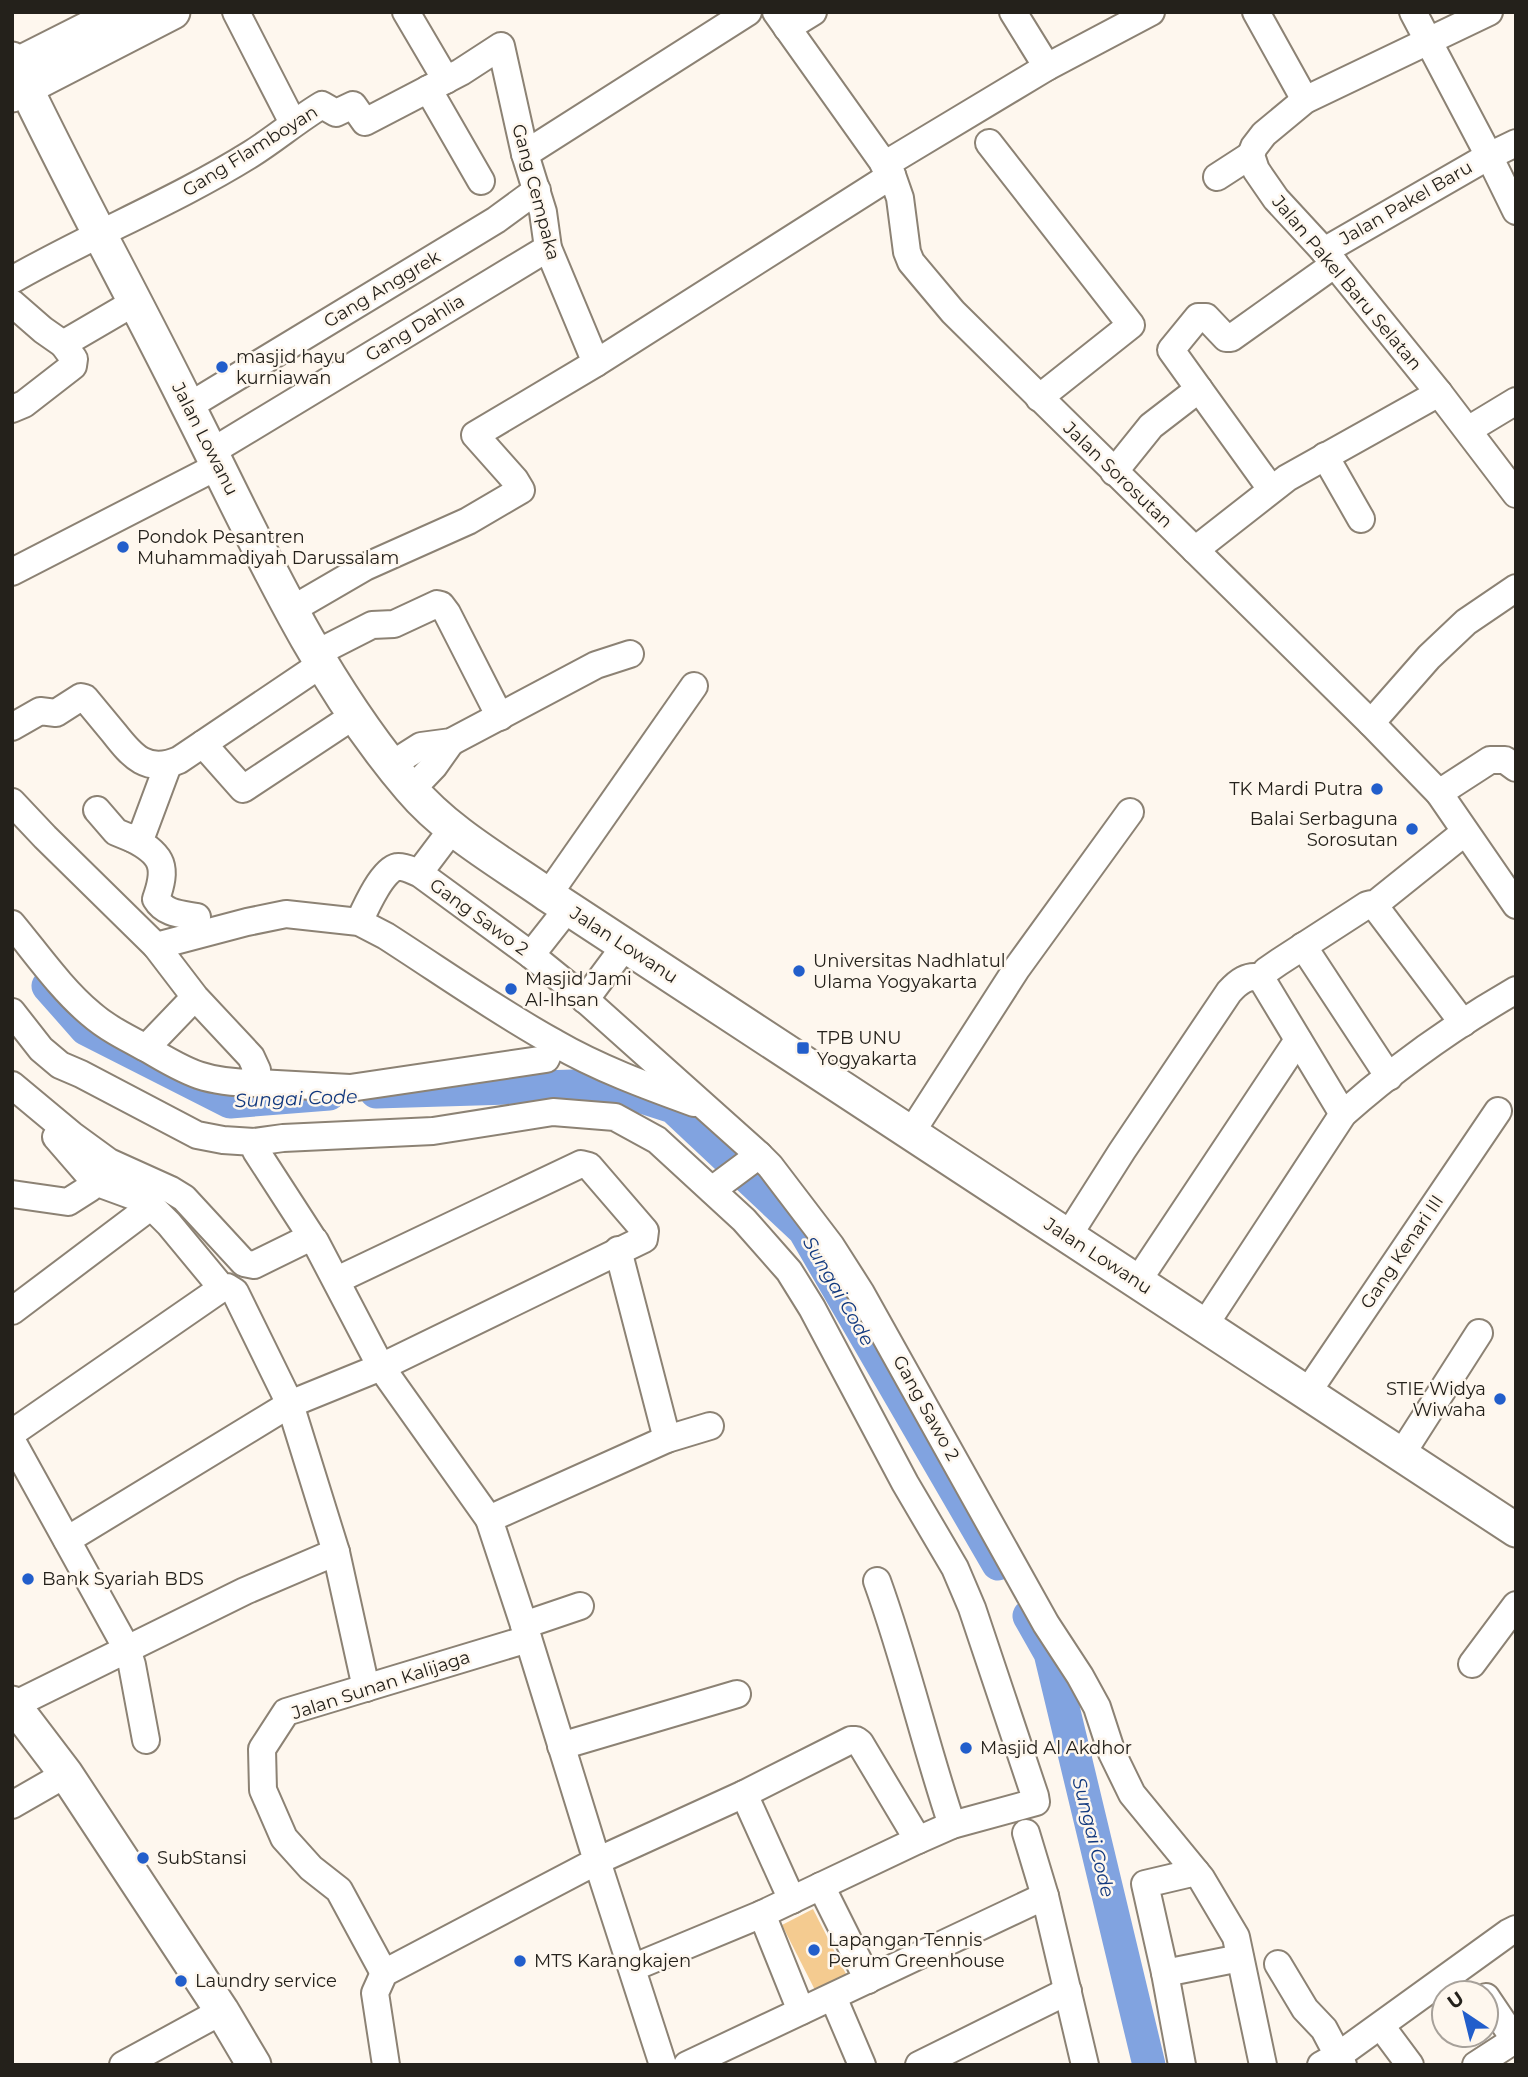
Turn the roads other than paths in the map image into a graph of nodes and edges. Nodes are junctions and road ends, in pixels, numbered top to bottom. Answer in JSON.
{"nodes":[{"id":1,"x":121,"y":12,"type":"edge"},
{"id":2,"x":173,"y":12,"type":"edge"},
{"id":3,"x":236,"y":12,"type":"edge"},
{"id":4,"x":406,"y":12,"type":"edge"},
{"id":5,"x":748,"y":12,"type":"edge"},
{"id":6,"x":813,"y":12,"type":"edge"},
{"id":7,"x":1013,"y":12,"type":"edge"},
{"id":8,"x":1151,"y":12,"type":"edge"},
{"id":9,"x":1256,"y":12,"type":"edge"},
{"id":10,"x":1413,"y":12,"type":"edge"},
{"id":11,"x":1489,"y":12,"type":"edge"},
{"id":12,"x":781,"y":20,"type":"edge"},
{"id":13,"x":1428,"y":41,"type":"junction"},
{"id":14,"x":501,"y":46,"type":"joint"},
{"id":15,"x":1047,"y":67,"type":"junction"},
{"id":16,"x":16,"y":75,"type":"edge"},
{"id":17,"x":437,"y":84,"type":"junction"},
{"id":18,"x":1305,"y":100,"type":"junction"},
{"id":19,"x":293,"y":123,"type":"junction"},
{"id":20,"x":989,"y":143,"type":"dead end"},
{"id":21,"x":1516,"y":143,"type":"edge"},
{"id":22,"x":525,"y":154,"type":"junction"},
{"id":23,"x":1251,"y":155,"type":"junction"},
{"id":24,"x":1489,"y":156,"type":"junction"},
{"id":25,"x":888,"y":170,"type":"junction"},
{"id":26,"x":1217,"y":177,"type":"dead end"},
{"id":27,"x":481,"y":181,"type":"dead end"},
{"id":28,"x":537,"y":190,"type":"junction"},
{"id":29,"x":1516,"y":211,"type":"edge"},
{"id":30,"x":101,"y":235,"type":"junction"},
{"id":31,"x":548,"y":248,"type":"junction"},
{"id":32,"x":1330,"y":258,"type":"junction"},
{"id":33,"x":12,"y":280,"type":"edge"},
{"id":34,"x":135,"y":302,"type":"junction"},
{"id":35,"x":12,"y":303,"type":"edge"},
{"id":36,"x":63,"y":344,"type":"junction"},
{"id":37,"x":596,"y":363,"type":"junction"},
{"id":38,"x":1199,"y":389,"type":"junction"},
{"id":39,"x":1439,"y":393,"type":"junction"},
{"id":40,"x":1039,"y":398,"type":"junction"},
{"id":41,"x":1516,"y":401,"type":"edge"},
{"id":42,"x":189,"y":407,"type":"junction"},
{"id":43,"x":12,"y":409,"type":"edge"},
{"id":44,"x":1468,"y":430,"type":"junction"},
{"id":45,"x":1325,"y":456,"type":"junction"},
{"id":46,"x":215,"y":459,"type":"junction"},
{"id":47,"x":1114,"y":472,"type":"junction"},
{"id":48,"x":1271,"y":489,"type":"junction"},
{"id":49,"x":1516,"y":494,"type":"edge"},
{"id":50,"x":1362,"y":519,"type":"dead end"},
{"id":51,"x":1195,"y":550,"type":"junction"},
{"id":52,"x":12,"y":572,"type":"edge"},
{"id":53,"x":1516,"y":588,"type":"edge"},
{"id":54,"x":291,"y":610,"type":"junction"},
{"id":55,"x":630,"y":654,"type":"dead end"},
{"id":56,"x":320,"y":658,"type":"junction"},
{"id":57,"x":694,"y":686,"type":"dead end"},
{"id":58,"x":355,"y":715,"type":"junction"},
{"id":59,"x":500,"y":717,"type":"junction"},
{"id":60,"x":1371,"y":723,"type":"junction"},
{"id":61,"x":12,"y":727,"type":"edge"},
{"id":62,"x":203,"y":744,"type":"junction"},
{"id":63,"x":168,"y":765,"type":"junction"},
{"id":64,"x":1516,"y":768,"type":"edge"},
{"id":65,"x":401,"y":777,"type":"junction"},
{"id":66,"x":1439,"y":793,"type":"junction"},
{"id":67,"x":12,"y":802,"type":"edge"},
{"id":68,"x":97,"y":810,"type":"dead end"},
{"id":69,"x":1130,"y":812,"type":"dead end"},
{"id":70,"x":453,"y":828,"type":"junction"},
{"id":71,"x":1465,"y":832,"type":"junction"},
{"id":72,"x":134,"y":839,"type":"junction"},
{"id":73,"x":419,"y":873,"type":"junction"},
{"id":74,"x":558,"y":902,"type":"junction"},
{"id":75,"x":1374,"y":905,"type":"junction"},
{"id":76,"x":1516,"y":905,"type":"edge"},
{"id":77,"x":198,"y":917,"type":"dead end"},
{"id":78,"x":359,"y":922,"type":"junction"},
{"id":79,"x":12,"y":924,"type":"edge"},
{"id":80,"x":156,"y":946,"type":"junction"},
{"id":81,"x":625,"y":946,"type":"junction"},
{"id":82,"x":1303,"y":946,"type":"junction"},
{"id":83,"x":531,"y":955,"type":"junction"},
{"id":84,"x":1261,"y":978,"type":"junction"},
{"id":85,"x":1516,"y":989,"type":"edge"},
{"id":86,"x":195,"y":997,"type":"junction"},
{"id":87,"x":585,"y":1000,"type":"junction"},
{"id":88,"x":12,"y":1012,"type":"edge"},
{"id":89,"x":1463,"y":1023,"type":"junction"},
{"id":90,"x":1298,"y":1040,"type":"junction"},
{"id":91,"x":553,"y":1042,"type":"junction"},
{"id":92,"x":146,"y":1048,"type":"junction"},
{"id":93,"x":1389,"y":1077,"type":"junction"},
{"id":94,"x":258,"y":1083,"type":"junction"},
{"id":95,"x":12,"y":1085,"type":"edge"},
{"id":96,"x":40,"y":1108,"type":"junction"},
{"id":97,"x":707,"y":1108,"type":"junction"},
{"id":98,"x":1498,"y":1111,"type":"dead end"},
{"id":99,"x":1343,"y":1114,"type":"junction"},
{"id":100,"x":911,"y":1133,"type":"junction"},
{"id":101,"x":256,"y":1151,"type":"dead end"},
{"id":102,"x":754,"y":1158,"type":"junction"},
{"id":103,"x":95,"y":1182,"type":"junction"},
{"id":104,"x":717,"y":1186,"type":"junction"},
{"id":105,"x":12,"y":1194,"type":"edge"},
{"id":106,"x":150,"y":1207,"type":"junction"},
{"id":107,"x":1068,"y":1236,"type":"junction"},
{"id":108,"x":313,"y":1239,"type":"junction"},
{"id":109,"x":618,"y":1250,"type":"junction"},
{"id":110,"x":337,"y":1280,"type":"junction"},
{"id":111,"x":1137,"y":1282,"type":"junction"},
{"id":112,"x":222,"y":1288,"type":"junction"},
{"id":113,"x":12,"y":1311,"type":"edge"},
{"id":114,"x":1204,"y":1326,"type":"junction"},
{"id":115,"x":1479,"y":1333,"type":"dead end"},
{"id":116,"x":381,"y":1367,"type":"junction"},
{"id":117,"x":1307,"y":1393,"type":"junction"},
{"id":118,"x":290,"y":1404,"type":"junction"},
{"id":119,"x":710,"y":1426,"type":"dead end"},
{"id":120,"x":12,"y":1433,"type":"edge"},
{"id":121,"x":667,"y":1438,"type":"junction"},
{"id":122,"x":12,"y":1441,"type":"edge"},
{"id":123,"x":1401,"y":1455,"type":"junction"},
{"id":124,"x":489,"y":1519,"type":"junction"},
{"id":125,"x":1515,"y":1527,"type":"edge"},
{"id":126,"x":67,"y":1541,"type":"junction"},
{"id":127,"x":336,"y":1552,"type":"junction"},
{"id":128,"x":877,"y":1581,"type":"dead end"},
{"id":129,"x":580,"y":1605,"type":"dead end"},
{"id":130,"x":1516,"y":1605,"type":"edge"},
{"id":131,"x":526,"y":1632,"type":"junction"},
{"id":132,"x":127,"y":1649,"type":"junction"},
{"id":133,"x":1472,"y":1664,"type":"dead end"},
{"id":134,"x":366,"y":1688,"type":"junction"},
{"id":135,"x":737,"y":1694,"type":"dead end"},
{"id":136,"x":13,"y":1704,"type":"edge"},
{"id":137,"x":146,"y":1740,"type":"dead end"},
{"id":138,"x":561,"y":1746,"type":"junction"},
{"id":139,"x":66,"y":1774,"type":"junction"},
{"id":140,"x":744,"y":1794,"type":"junction"},
{"id":141,"x":12,"y":1805,"type":"edge"},
{"id":142,"x":952,"y":1825,"type":"junction"},
{"id":143,"x":1026,"y":1833,"type":"dead end"},
{"id":144,"x":918,"y":1840,"type":"junction"},
{"id":145,"x":597,"y":1861,"type":"junction"},
{"id":146,"x":1196,"y":1872,"type":"junction"},
{"id":147,"x":821,"y":1886,"type":"junction"},
{"id":148,"x":1045,"y":1896,"type":"junction"},
{"id":149,"x":792,"y":1900,"type":"junction"},
{"id":150,"x":762,"y":1914,"type":"junction"},
{"id":151,"x":1516,"y":1929,"type":"edge"},
{"id":152,"x":1240,"y":1958,"type":"junction"},
{"id":153,"x":1278,"y":1964,"type":"dead end"},
{"id":154,"x":1464,"y":1965,"type":"junction"},
{"id":155,"x":632,"y":1968,"type":"junction"},
{"id":156,"x":384,"y":1973,"type":"junction"},
{"id":157,"x":1165,"y":1973,"type":"junction"},
{"id":158,"x":1474,"y":1979,"type":"edge"},
{"id":159,"x":868,"y":1980,"type":"junction"},
{"id":160,"x":1068,"y":1991,"type":"junction"},
{"id":161,"x":833,"y":1997,"type":"junction"},
{"id":162,"x":222,"y":2011,"type":"junction"},
{"id":163,"x":801,"y":2011,"type":"junction"},
{"id":164,"x":1500,"y":2018,"type":"edge"},
{"id":165,"x":1381,"y":2025,"type":"junction"},
{"id":166,"x":1515,"y":2040,"type":"edge"},
{"id":167,"x":1334,"y":2062,"type":"edge"},
{"id":168,"x":123,"y":2065,"type":"edge"},
{"id":169,"x":254,"y":2065,"type":"edge"},
{"id":170,"x":386,"y":2065,"type":"edge"},
{"id":171,"x":663,"y":2065,"type":"edge"},
{"id":172,"x":687,"y":2065,"type":"edge"},
{"id":173,"x":862,"y":2065,"type":"edge"},
{"id":174,"x":919,"y":2065,"type":"edge"},
{"id":175,"x":1085,"y":2065,"type":"edge"},
{"id":176,"x":1182,"y":2065,"type":"edge"},
{"id":177,"x":1263,"y":2065,"type":"edge"},
{"id":178,"x":1410,"y":2065,"type":"edge"},
{"id":179,"x":1476,"y":2065,"type":"edge"}],
"edges":[{"from":1,"to":16,"type":"main road"},
{"from":2,"to":16,"type":"main road"},
{"from":3,"to":19,"type":"street"},
{"from":4,"to":17,"type":"street"},
{"from":5,"to":22,"type":"street"},
{"from":6,"to":12,"type":"street"},
{"from":7,"to":15,"type":"street"},
{"from":8,"to":15,"type":"street"},
{"from":9,"to":18,"type":"street"},
{"from":10,"to":13,"type":"street","name":"Jalan Pakel Baru"},
{"from":11,"to":13,"type":"street"},
{"from":12,"to":25,"type":"street","name":"Jalan Sorosutan"},
{"from":13,"to":18,"type":"street"},
{"from":13,"to":24,"type":"street","name":"Jalan Pakel Baru"},
{"from":14,"to":17,"type":"street","name":"Gang Flamboyan"},
{"from":14,"to":22,"type":"street","name":"Gang Cempaka"},
{"from":15,"to":25,"type":"street"},
{"from":16,"to":30,"type":"main road","name":"Jalan Lowanu"},
{"from":17,"to":19,"type":"street","name":"Gang Flamboyan"},
{"from":17,"to":27,"type":"street"},
{"from":18,"to":23,"type":"street"},
{"from":19,"to":30,"type":"street","name":"Gang Flamboyan"},
{"from":20,"to":40,"type":"street"},
{"from":21,"to":24,"type":"street","name":"Jalan Pakel Baru"},
{"from":22,"to":28,"type":"street","name":"Gang Cempaka"},
{"from":23,"to":26,"type":"street"},
{"from":23,"to":32,"type":"street","name":"Jalan Pakel Baru Selatan"},
{"from":24,"to":29,"type":"street","name":"Jalan Pakel Baru"},
{"from":24,"to":32,"type":"street","name":"Jalan Pakel Baru"},
{"from":25,"to":37,"type":"street"},
{"from":25,"to":40,"type":"street","name":"Jalan Sorosutan"},
{"from":28,"to":31,"type":"street","name":"Gang Cempaka"},
{"from":28,"to":42,"type":"street","name":"Gang Anggrek"},
{"from":30,"to":33,"type":"street","name":"Gang Flamboyan"},
{"from":30,"to":34,"type":"main road","name":"Jalan Lowanu"},
{"from":31,"to":37,"type":"street","name":"Gang Cempaka"},
{"from":31,"to":46,"type":"street","name":"Gang Dahlia"},
{"from":32,"to":38,"type":"street","name":"Jalan Pakel Baru"},
{"from":32,"to":39,"type":"street","name":"Jalan Pakel Baru Selatan"},
{"from":34,"to":36,"type":"street"},
{"from":34,"to":42,"type":"main road","name":"Jalan Lowanu"},
{"from":35,"to":36,"type":"street"},
{"from":36,"to":43,"type":"street"},
{"from":37,"to":54,"type":"street"},
{"from":38,"to":47,"type":"street"},
{"from":38,"to":48,"type":"street"},
{"from":39,"to":44,"type":"street","name":"Jalan Pakel Baru Selatan"},
{"from":39,"to":45,"type":"street"},
{"from":40,"to":47,"type":"street","name":"Jalan Sorosutan"},
{"from":41,"to":44,"type":"street"},
{"from":42,"to":46,"type":"main road","name":"Jalan Lowanu"},
{"from":44,"to":49,"type":"street","name":"Jalan Pakel Baru Selatan"},
{"from":45,"to":48,"type":"street"},
{"from":45,"to":50,"type":"street"},
{"from":46,"to":52,"type":"street","name":"Gang Dahlia"},
{"from":46,"to":54,"type":"main road","name":"Jalan Lowanu"},
{"from":47,"to":51,"type":"street","name":"Jalan Sorosutan"},
{"from":48,"to":51,"type":"street"},
{"from":51,"to":60,"type":"street","name":"Jalan Sorosutan"},
{"from":53,"to":60,"type":"street"},
{"from":54,"to":56,"type":"main road","name":"Jalan Lowanu"},
{"from":55,"to":59,"type":"street"},
{"from":56,"to":58,"type":"main road","name":"Jalan Lowanu"},
{"from":56,"to":59,"type":"street"},
{"from":56,"to":62,"type":"street"},
{"from":57,"to":74,"type":"street"},
{"from":58,"to":62,"type":"street"},
{"from":58,"to":65,"type":"main road","name":"Jalan Lowanu"},
{"from":59,"to":65,"type":"street"},
{"from":60,"to":66,"type":"street","name":"Jalan Sorosutan"},
{"from":61,"to":63,"type":"street"},
{"from":62,"to":63,"type":"street"},
{"from":63,"to":72,"type":"street"},
{"from":64,"to":66,"type":"street"},
{"from":65,"to":70,"type":"main road","name":"Jalan Lowanu"},
{"from":66,"to":71,"type":"street","name":"Jalan Sorosutan"},
{"from":67,"to":80,"type":"street"},
{"from":68,"to":72,"type":"street"},
{"from":69,"to":100,"type":"street"},
{"from":70,"to":73,"type":"street"},
{"from":70,"to":74,"type":"main road","name":"Jalan Lowanu"},
{"from":71,"to":75,"type":"street"},
{"from":71,"to":76,"type":"street","name":"Jalan Sorosutan"},
{"from":72,"to":77,"type":"street"},
{"from":73,"to":78,"type":"street"},
{"from":73,"to":83,"type":"street","name":"Gang Sawo 2"},
{"from":74,"to":81,"type":"main road","name":"Jalan Lowanu"},
{"from":74,"to":83,"type":"street"},
{"from":75,"to":82,"type":"street"},
{"from":75,"to":89,"type":"street"},
{"from":78,"to":80,"type":"street"},
{"from":78,"to":91,"type":"street"},
{"from":79,"to":92,"type":"street"},
{"from":80,"to":86,"type":"street"},
{"from":81,"to":87,"type":"street"},
{"from":81,"to":100,"type":"main road","name":"Jalan Lowanu"},
{"from":82,"to":84,"type":"street"},
{"from":82,"to":93,"type":"street"},
{"from":83,"to":87,"type":"street","name":"Gang Sawo 2"},
{"from":84,"to":90,"type":"street"},
{"from":84,"to":107,"type":"street"},
{"from":85,"to":89,"type":"street"},
{"from":86,"to":92,"type":"street"},
{"from":86,"to":94,"type":"street"},
{"from":87,"to":97,"type":"street","name":"Gang Sawo 2"},
{"from":88,"to":104,"type":"street"},
{"from":89,"to":93,"type":"street"},
{"from":90,"to":99,"type":"street"},
{"from":90,"to":111,"type":"street"},
{"from":91,"to":94,"type":"street"},
{"from":91,"to":97,"type":"street"},
{"from":92,"to":94,"type":"street"},
{"from":93,"to":99,"type":"street"},
{"from":95,"to":96,"type":"street"},
{"from":96,"to":103,"type":"street"},
{"from":96,"to":108,"type":"street"},
{"from":97,"to":102,"type":"street","name":"Gang Sawo 2"},
{"from":98,"to":117,"type":"street","name":"Gang Kenari III"},
{"from":99,"to":114,"type":"street"},
{"from":100,"to":107,"type":"main road","name":"Jalan Lowanu"},
{"from":101,"to":108,"type":"street"},
{"from":102,"to":104,"type":"street"},
{"from":102,"to":146,"type":"street","name":"Gang Sawo 2"},
{"from":103,"to":105,"type":"street"},
{"from":103,"to":106,"type":"street"},
{"from":104,"to":142,"type":"street"},
{"from":106,"to":112,"type":"street"},
{"from":106,"to":113,"type":"street"},
{"from":107,"to":111,"type":"main road","name":"Jalan Lowanu"},
{"from":108,"to":110,"type":"street"},
{"from":109,"to":110,"type":"street"},
{"from":109,"to":116,"type":"street"},
{"from":109,"to":121,"type":"street"},
{"from":110,"to":116,"type":"street"},
{"from":111,"to":114,"type":"main road","name":"Jalan Lowanu"},
{"from":112,"to":118,"type":"street"},
{"from":112,"to":120,"type":"street"},
{"from":114,"to":117,"type":"main road","name":"Jalan Lowanu"},
{"from":115,"to":123,"type":"street"},
{"from":116,"to":118,"type":"street"},
{"from":116,"to":124,"type":"street"},
{"from":117,"to":123,"type":"main road","name":"Jalan Lowanu"},
{"from":118,"to":126,"type":"street"},
{"from":118,"to":127,"type":"street"},
{"from":119,"to":121,"type":"street"},
{"from":121,"to":124,"type":"street"},
{"from":122,"to":126,"type":"street"},
{"from":123,"to":125,"type":"main road","name":"Jalan Lowanu"},
{"from":124,"to":131,"type":"street"},
{"from":126,"to":132,"type":"street"},
{"from":127,"to":132,"type":"street"},
{"from":127,"to":134,"type":"street"},
{"from":128,"to":142,"type":"street"},
{"from":129,"to":131,"type":"street","name":"Jalan Sunan Kalijaga"},
{"from":130,"to":133,"type":"street"},
{"from":131,"to":134,"type":"street","name":"Jalan Sunan Kalijaga"},
{"from":131,"to":138,"type":"street"},
{"from":132,"to":136,"type":"street"},
{"from":132,"to":137,"type":"street"},
{"from":134,"to":156,"type":"street","name":"Jalan Sunan Kalijaga"},
{"from":135,"to":138,"type":"street"},
{"from":136,"to":139,"type":"main road"},
{"from":138,"to":145,"type":"street"},
{"from":139,"to":141,"type":"street"},
{"from":139,"to":162,"type":"main road"},
{"from":140,"to":144,"type":"street"},
{"from":140,"to":145,"type":"street"},
{"from":140,"to":149,"type":"street"},
{"from":142,"to":144,"type":"street"},
{"from":143,"to":148,"type":"street"},
{"from":144,"to":147,"type":"street"},
{"from":145,"to":155,"type":"street"},
{"from":145,"to":156,"type":"street"},
{"from":146,"to":152,"type":"street","name":"Gang Sawo 2"},
{"from":146,"to":157,"type":"street"},
{"from":147,"to":149,"type":"street"},
{"from":147,"to":159,"type":"street"},
{"from":148,"to":159,"type":"street"},
{"from":148,"to":160,"type":"street"},
{"from":149,"to":150,"type":"street"},
{"from":150,"to":155,"type":"street"},
{"from":150,"to":163,"type":"street"},
{"from":151,"to":154,"type":"street"},
{"from":152,"to":157,"type":"street"},
{"from":152,"to":177,"type":"street","name":"Gang Sawo 2"},
{"from":153,"to":167,"type":"street"},
{"from":154,"to":158,"type":"street"},
{"from":154,"to":165,"type":"street"},
{"from":155,"to":171,"type":"street"},
{"from":156,"to":170,"type":"street"},
{"from":157,"to":176,"type":"street"},
{"from":159,"to":161,"type":"street"},
{"from":160,"to":174,"type":"street"},
{"from":160,"to":175,"type":"street"},
{"from":161,"to":163,"type":"street"},
{"from":161,"to":173,"type":"street"},
{"from":162,"to":168,"type":"street"},
{"from":162,"to":169,"type":"main road"},
{"from":163,"to":172,"type":"street"},
{"from":164,"to":166,"type":"street"},
{"from":165,"to":167,"type":"street"},
{"from":165,"to":178,"type":"street"},
{"from":166,"to":179,"type":"street"}]}
